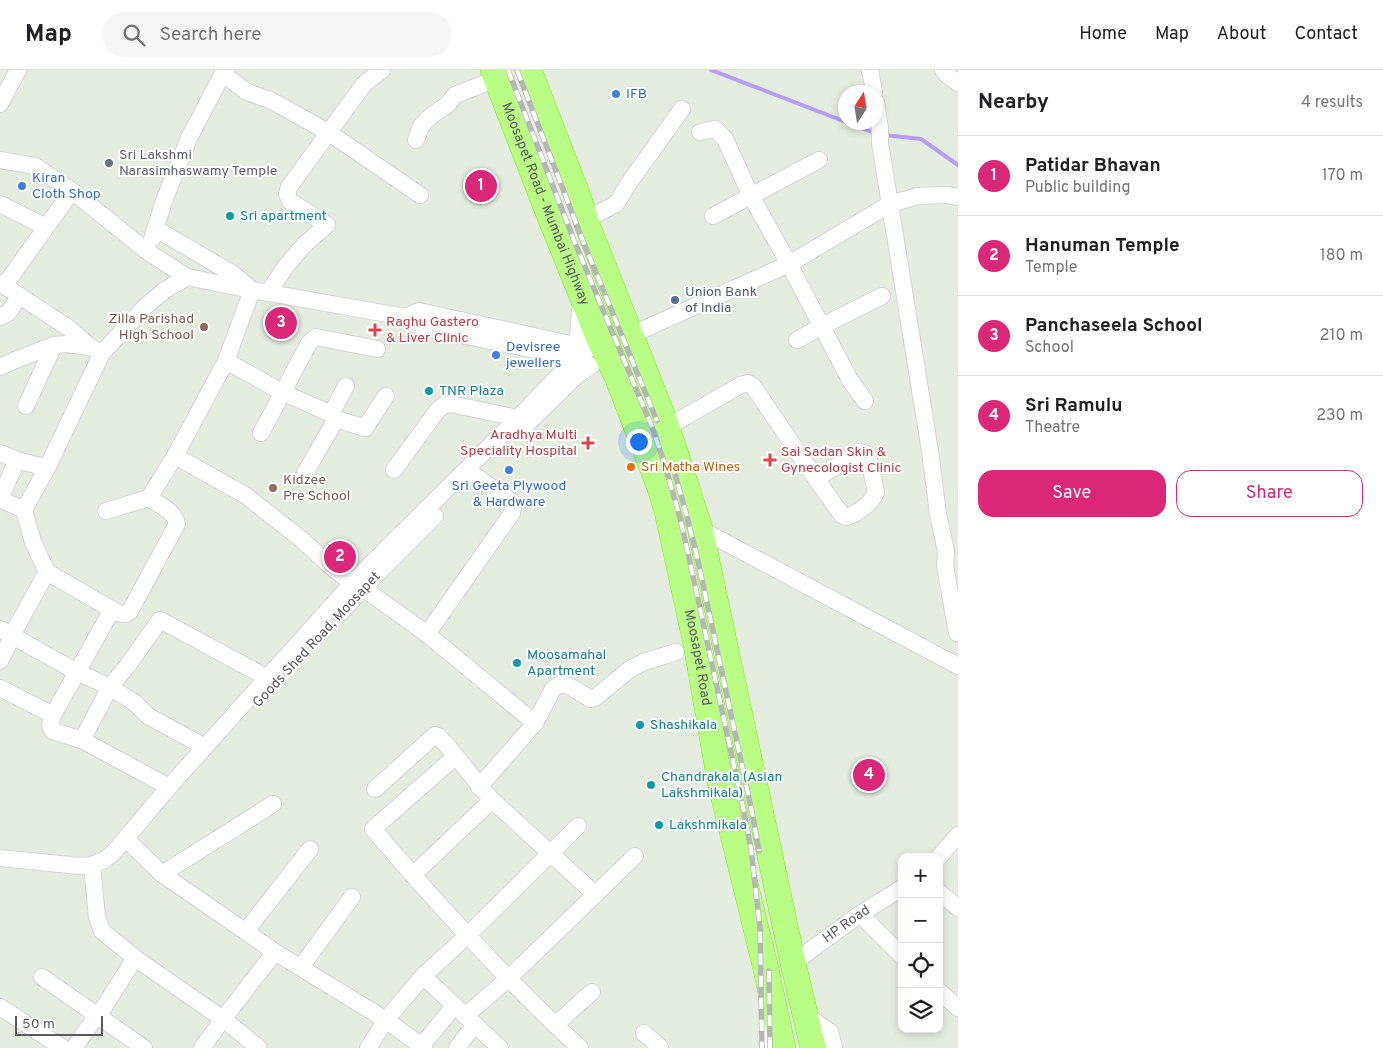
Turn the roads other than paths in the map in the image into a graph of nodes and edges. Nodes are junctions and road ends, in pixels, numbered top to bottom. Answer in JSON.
{"nodes":[{"id":1,"x":18,"y":70,"type":"edge"},
{"id":2,"x":382,"y":70,"type":"edge"},
{"id":3,"x":529,"y":70,"type":"edge"},
{"id":4,"x":870,"y":70,"type":"edge"},
{"id":5,"x":943,"y":70,"type":"edge"},
{"id":6,"x":224,"y":72,"type":"edge"},
{"id":7,"x":494,"y":74,"type":"edge"},
{"id":8,"x":958,"y":83,"type":"edge"},
{"id":9,"x":873,"y":85,"type":"edge"},
{"id":10,"x":0,"y":104,"type":"edge"},
{"id":11,"x":682,"y":109,"type":"dead end"},
{"id":12,"x":879,"y":130,"type":"edge"},
{"id":13,"x":328,"y":132,"type":"junction"},
{"id":14,"x":700,"y":132,"type":"dead end"},
{"id":15,"x":416,"y":140,"type":"dead end"},
{"id":16,"x":0,"y":160,"type":"edge"},
{"id":17,"x":819,"y":160,"type":"dead end"},
{"id":18,"x":72,"y":191,"type":"junction"},
{"id":19,"x":420,"y":195,"type":"dead end"},
{"id":20,"x":751,"y":196,"type":"junction"},
{"id":21,"x":958,"y":197,"type":"edge"},
{"id":22,"x":0,"y":204,"type":"edge"},
{"id":23,"x":890,"y":204,"type":"junction"},
{"id":24,"x":548,"y":212,"type":"junction"},
{"id":25,"x":584,"y":216,"type":"junction"},
{"id":26,"x":713,"y":216,"type":"dead end"},
{"id":27,"x":46,"y":227,"type":"junction"},
{"id":28,"x":156,"y":229,"type":"junction"},
{"id":29,"x":561,"y":243,"type":"junction"},
{"id":30,"x":148,"y":252,"type":"junction"},
{"id":31,"x":789,"y":264,"type":"junction"},
{"id":32,"x":187,"y":277,"type":"junction"},
{"id":33,"x":2,"y":284,"type":"edge"},
{"id":34,"x":260,"y":292,"type":"junction"},
{"id":35,"x":20,"y":296,"type":"junction"},
{"id":36,"x":582,"y":296,"type":"junction"},
{"id":37,"x":882,"y":296,"type":"dead end"},
{"id":38,"x":0,"y":317,"type":"edge"},
{"id":39,"x":405,"y":317,"type":"junction"},
{"id":40,"x":822,"y":326,"type":"junction"},
{"id":41,"x":631,"y":335,"type":"junction"},
{"id":42,"x":598,"y":337,"type":"junction"},
{"id":43,"x":797,"y":340,"type":"dead end"},
{"id":44,"x":54,"y":345,"type":"junction"},
{"id":45,"x":377,"y":349,"type":"dead end"},
{"id":46,"x":96,"y":350,"type":"junction"},
{"id":47,"x":226,"y":361,"type":"junction"},
{"id":48,"x":579,"y":366,"type":"junction"},
{"id":49,"x":0,"y":367,"type":"edge"},
{"id":50,"x":618,"y":379,"type":"junction"},
{"id":51,"x":346,"y":386,"type":"dead end"},
{"id":52,"x":282,"y":392,"type":"junction"},
{"id":53,"x":386,"y":396,"type":"dead end"},
{"id":54,"x":865,"y":401,"type":"dead end"},
{"id":55,"x":26,"y":406,"type":"dead end"},
{"id":56,"x":334,"y":417,"type":"junction"},
{"id":57,"x":518,"y":418,"type":"junction"},
{"id":58,"x":667,"y":427,"type":"junction"},
{"id":59,"x":261,"y":433,"type":"dead end"},
{"id":60,"x":0,"y":453,"type":"edge"},
{"id":61,"x":175,"y":456,"type":"junction"},
{"id":62,"x":17,"y":460,"type":"junction"},
{"id":63,"x":47,"y":468,"type":"junction"},
{"id":64,"x":394,"y":470,"type":"dead end"},
{"id":65,"x":304,"y":474,"type":"dead end"},
{"id":66,"x":474,"y":475,"type":"junction"},
{"id":67,"x":816,"y":479,"type":"dead end"},
{"id":68,"x":149,"y":498,"type":"junction"},
{"id":69,"x":0,"y":499,"type":"edge"},
{"id":70,"x":24,"y":510,"type":"junction"},
{"id":71,"x":106,"y":511,"type":"dead end"},
{"id":72,"x":700,"y":529,"type":"junction"},
{"id":73,"x":47,"y":572,"type":"junction"},
{"id":74,"x":359,"y":584,"type":"junction"},
{"id":75,"x":118,"y":612,"type":"junction"},
{"id":76,"x":6,"y":632,"type":"edge"},
{"id":77,"x":958,"y":633,"type":"edge"},
{"id":78,"x":427,"y":634,"type":"junction"},
{"id":79,"x":676,"y":652,"type":"dead end"},
{"id":80,"x":0,"y":661,"type":"edge"},
{"id":81,"x":958,"y":666,"type":"edge"},
{"id":82,"x":77,"y":672,"type":"junction"},
{"id":83,"x":268,"y":678,"type":"junction"},
{"id":84,"x":110,"y":687,"type":"junction"},
{"id":85,"x":0,"y":688,"type":"edge"},
{"id":86,"x":53,"y":715,"type":"junction"},
{"id":87,"x":535,"y":722,"type":"junction"},
{"id":88,"x":82,"y":740,"type":"junction"},
{"id":89,"x":205,"y":747,"type":"junction"},
{"id":90,"x":456,"y":756,"type":"junction"},
{"id":91,"x":169,"y":787,"type":"junction"},
{"id":92,"x":479,"y":787,"type":"junction"},
{"id":93,"x":375,"y":789,"type":"dead end"},
{"id":94,"x":492,"y":800,"type":"junction"},
{"id":95,"x":273,"y":804,"type":"dead end"},
{"id":96,"x":578,"y":826,"type":"dead end"},
{"id":97,"x":958,"y":836,"type":"edge"},
{"id":98,"x":129,"y":842,"type":"junction"},
{"id":99,"x":310,"y":849,"type":"dead end"},
{"id":100,"x":943,"y":853,"type":"edge"},
{"id":101,"x":551,"y":854,"type":"junction"},
{"id":102,"x":635,"y":856,"type":"dead end"},
{"id":103,"x":0,"y":858,"type":"edge"},
{"id":104,"x":0,"y":867,"type":"edge"},
{"id":105,"x":93,"y":870,"type":"junction"},
{"id":106,"x":162,"y":874,"type":"junction"},
{"id":107,"x":413,"y":875,"type":"junction"},
{"id":108,"x":898,"y":890,"type":"edge"},
{"id":109,"x":595,"y":894,"type":"junction"},
{"id":110,"x":943,"y":895,"type":"edge"},
{"id":111,"x":352,"y":897,"type":"dead end"},
{"id":112,"x":958,"y":908,"type":"edge"},
{"id":113,"x":860,"y":914,"type":"junction"},
{"id":114,"x":246,"y":931,"type":"junction"},
{"id":115,"x":468,"y":935,"type":"junction"},
{"id":116,"x":275,"y":952,"type":"junction"},
{"id":117,"x":898,"y":952,"type":"edge"},
{"id":118,"x":135,"y":958,"type":"junction"},
{"id":119,"x":793,"y":963,"type":"junction"},
{"id":120,"x":301,"y":967,"type":"junction"},
{"id":121,"x":423,"y":976,"type":"junction"},
{"id":122,"x":42,"y":977,"type":"dead end"},
{"id":123,"x":509,"y":978,"type":"junction"},
{"id":124,"x":592,"y":992,"type":"dead end"},
{"id":125,"x":943,"y":995,"type":"edge"},
{"id":126,"x":0,"y":1007,"type":"edge"},
{"id":127,"x":958,"y":1008,"type":"edge"},
{"id":128,"x":97,"y":1015,"type":"junction"},
{"id":129,"x":465,"y":1015,"type":"junction"},
{"id":130,"x":806,"y":1015,"type":"junction"},
{"id":131,"x":776,"y":1016,"type":"junction"},
{"id":132,"x":223,"y":1019,"type":"junction"},
{"id":133,"x":386,"y":1020,"type":"junction"},
{"id":134,"x":555,"y":1025,"type":"junction"},
{"id":135,"x":644,"y":1033,"type":"dead end"},
{"id":136,"x":41,"y":1041,"type":"edge"},
{"id":137,"x":422,"y":1047,"type":"edge"},
{"id":138,"x":63,"y":1048,"type":"edge"},
{"id":139,"x":74,"y":1048,"type":"edge"},
{"id":140,"x":144,"y":1048,"type":"edge"},
{"id":141,"x":202,"y":1048,"type":"edge"},
{"id":142,"x":259,"y":1048,"type":"edge"},
{"id":143,"x":368,"y":1048,"type":"edge"},
{"id":144,"x":457,"y":1048,"type":"edge"},
{"id":145,"x":500,"y":1048,"type":"edge"},
{"id":146,"x":580,"y":1048,"type":"edge"},
{"id":147,"x":660,"y":1048,"type":"edge"},
{"id":148,"x":768,"y":1048,"type":"edge"},
{"id":149,"x":783,"y":1048,"type":"edge"},
{"id":150,"x":813,"y":1048,"type":"edge"},
{"id":151,"x":834,"y":1048,"type":"edge"}],
"edges":[{"from":1,"to":10,"type":"street"},
{"from":2,"to":13,"type":"street"},
{"from":3,"to":25,"type":"highway"},
{"from":4,"to":9,"type":"street"},
{"from":5,"to":8,"type":"street"},
{"from":6,"to":13,"type":"street"},
{"from":6,"to":28,"type":"street"},
{"from":7,"to":15,"type":"street"},
{"from":7,"to":24,"type":"highway","name":"Moosapet Road - Mumbai Highway"},
{"from":11,"to":25,"type":"street"},
{"from":12,"to":23,"type":"street"},
{"from":13,"to":19,"type":"street"},
{"from":13,"to":34,"type":"street"},
{"from":14,"to":20,"type":"street"},
{"from":16,"to":18,"type":"street"},
{"from":17,"to":20,"type":"street"},
{"from":18,"to":27,"type":"street"},
{"from":18,"to":30,"type":"street"},
{"from":20,"to":26,"type":"street"},
{"from":20,"to":31,"type":"street"},
{"from":21,"to":23,"type":"street"},
{"from":22,"to":27,"type":"street"},
{"from":23,"to":31,"type":"street"},
{"from":23,"to":77,"type":"street"},
{"from":24,"to":25,"type":"highway"},
{"from":24,"to":29,"type":"highway","name":"Moosapet Road - Mumbai Highway"},
{"from":25,"to":29,"type":"highway"},
{"from":25,"to":41,"type":"highway"},
{"from":27,"to":33,"type":"street"},
{"from":28,"to":30,"type":"street"},
{"from":28,"to":34,"type":"street"},
{"from":29,"to":36,"type":"highway","name":"Moosapet Road - Mumbai Highway"},
{"from":30,"to":32,"type":"street"},
{"from":31,"to":40,"type":"street"},
{"from":31,"to":41,"type":"street"},
{"from":32,"to":34,"type":"street"},
{"from":32,"to":46,"type":"street"},
{"from":33,"to":35,"type":"street"},
{"from":34,"to":39,"type":"street"},
{"from":34,"to":47,"type":"street"},
{"from":35,"to":38,"type":"street"},
{"from":35,"to":46,"type":"street"},
{"from":36,"to":39,"type":"street"},
{"from":36,"to":42,"type":"highway","name":"Moosapet Road - Mumbai Highway"},
{"from":37,"to":40,"type":"street"},
{"from":39,"to":48,"type":"street"},
{"from":40,"to":43,"type":"street"},
{"from":40,"to":54,"type":"street"},
{"from":41,"to":58,"type":"highway","name":"Moosapet Road"},
{"from":42,"to":48,"type":"street","name":"Goods Shed Road, Moosapet"},
{"from":42,"to":50,"type":"highway","name":"Moosapet Road"},
{"from":44,"to":46,"type":"street"},
{"from":44,"to":49,"type":"street"},
{"from":44,"to":55,"type":"street"},
{"from":45,"to":52,"type":"street"},
{"from":46,"to":63,"type":"street"},
{"from":47,"to":52,"type":"street"},
{"from":47,"to":61,"type":"street"},
{"from":48,"to":50,"type":"street"},
{"from":48,"to":57,"type":"street","name":"Goods Shed Road, Moosapet"},
{"from":48,"to":66,"type":"street","name":"Goods Shed Road, Moosapet"},
{"from":50,"to":131,"type":"highway","name":"Moosapet Road"},
{"from":51,"to":56,"type":"street"},
{"from":52,"to":56,"type":"street"},
{"from":52,"to":59,"type":"street"},
{"from":53,"to":56,"type":"street"},
{"from":56,"to":65,"type":"street"},
{"from":57,"to":64,"type":"street"},
{"from":57,"to":74,"type":"street","name":"Goods Shed Road, Moosapet"},
{"from":58,"to":67,"type":"street"},
{"from":58,"to":72,"type":"highway","name":"Moosapet Road"},
{"from":60,"to":62,"type":"street"},
{"from":61,"to":68,"type":"street"},
{"from":61,"to":74,"type":"street"},
{"from":62,"to":63,"type":"street"},
{"from":62,"to":69,"type":"street"},
{"from":63,"to":70,"type":"street"},
{"from":66,"to":74,"type":"street","name":"Goods Shed Road, Moosapet"},
{"from":66,"to":78,"type":"street"},
{"from":68,"to":71,"type":"street"},
{"from":68,"to":75,"type":"street"},
{"from":69,"to":70,"type":"street"},
{"from":70,"to":73,"type":"street"},
{"from":72,"to":81,"type":"street"},
{"from":72,"to":119,"type":"highway","name":"Moosapet Road"},
{"from":73,"to":75,"type":"street"},
{"from":73,"to":76,"type":"street"},
{"from":74,"to":78,"type":"street"},
{"from":74,"to":83,"type":"street","name":"Goods Shed Road, Moosapet"},
{"from":74,"to":98,"type":"street","name":"Goods Shed Road, Moosapet"},
{"from":75,"to":82,"type":"street"},
{"from":76,"to":80,"type":"street"},
{"from":76,"to":82,"type":"street"},
{"from":78,"to":87,"type":"street"},
{"from":79,"to":87,"type":"street"},
{"from":82,"to":84,"type":"street"},
{"from":82,"to":86,"type":"street"},
{"from":83,"to":84,"type":"street"},
{"from":83,"to":89,"type":"street","name":"Goods Shed Road, Moosapet"},
{"from":84,"to":88,"type":"street"},
{"from":84,"to":89,"type":"street"},
{"from":85,"to":86,"type":"street"},
{"from":86,"to":88,"type":"street"},
{"from":87,"to":92,"type":"street"},
{"from":88,"to":91,"type":"street"},
{"from":89,"to":91,"type":"street","name":"Goods Shed Road, Moosapet"},
{"from":90,"to":92,"type":"street"},
{"from":90,"to":93,"type":"street"},
{"from":90,"to":107,"type":"street"},
{"from":91,"to":98,"type":"street","name":"Goods Shed Road, Moosapet"},
{"from":92,"to":94,"type":"street"},
{"from":94,"to":101,"type":"street"},
{"from":94,"to":107,"type":"street"},
{"from":95,"to":106,"type":"street"},
{"from":96,"to":101,"type":"street"},
{"from":97,"to":100,"type":"street"},
{"from":98,"to":105,"type":"street","name":"Goods Shed Road, Moosapet"},
{"from":98,"to":106,"type":"street"},
{"from":99,"to":114,"type":"street"},
{"from":101,"to":109,"type":"street"},
{"from":101,"to":115,"type":"street"},
{"from":102,"to":109,"type":"street"},
{"from":103,"to":105,"type":"street"},
{"from":104,"to":105,"type":"street"},
{"from":105,"to":118,"type":"street"},
{"from":106,"to":114,"type":"street"},
{"from":107,"to":115,"type":"street"},
{"from":108,"to":113,"type":"street","name":"HP Road"},
{"from":109,"to":123,"type":"street"},
{"from":110,"to":112,"type":"street"},
{"from":111,"to":120,"type":"street"},
{"from":113,"to":117,"type":"street"},
{"from":113,"to":119,"type":"street","name":"HP Road"},
{"from":114,"to":116,"type":"street"},
{"from":115,"to":121,"type":"street"},
{"from":115,"to":123,"type":"street"},
{"from":116,"to":120,"type":"street"},
{"from":116,"to":132,"type":"street"},
{"from":118,"to":128,"type":"street"},
{"from":118,"to":132,"type":"street"},
{"from":119,"to":130,"type":"highway","name":"Moosapet Road"},
{"from":120,"to":133,"type":"street"},
{"from":121,"to":129,"type":"street"},
{"from":121,"to":133,"type":"street"},
{"from":122,"to":128,"type":"street"},
{"from":123,"to":129,"type":"street"},
{"from":123,"to":134,"type":"street"},
{"from":124,"to":134,"type":"street"},
{"from":125,"to":127,"type":"street"},
{"from":126,"to":136,"type":"street"},
{"from":128,"to":139,"type":"street"},
{"from":128,"to":140,"type":"street"},
{"from":129,"to":137,"type":"street"},
{"from":129,"to":144,"type":"street"},
{"from":129,"to":145,"type":"street"},
{"from":130,"to":150,"type":"highway","name":"Moosapet Road"},
{"from":130,"to":151,"type":"street"},
{"from":131,"to":148,"type":"street"},
{"from":131,"to":149,"type":"highway","name":"Moosapet Road"},
{"from":132,"to":141,"type":"street"},
{"from":132,"to":142,"type":"street"},
{"from":133,"to":137,"type":"street"},
{"from":133,"to":143,"type":"street"},
{"from":134,"to":146,"type":"street"},
{"from":135,"to":147,"type":"street"},
{"from":136,"to":138,"type":"street"}]}
